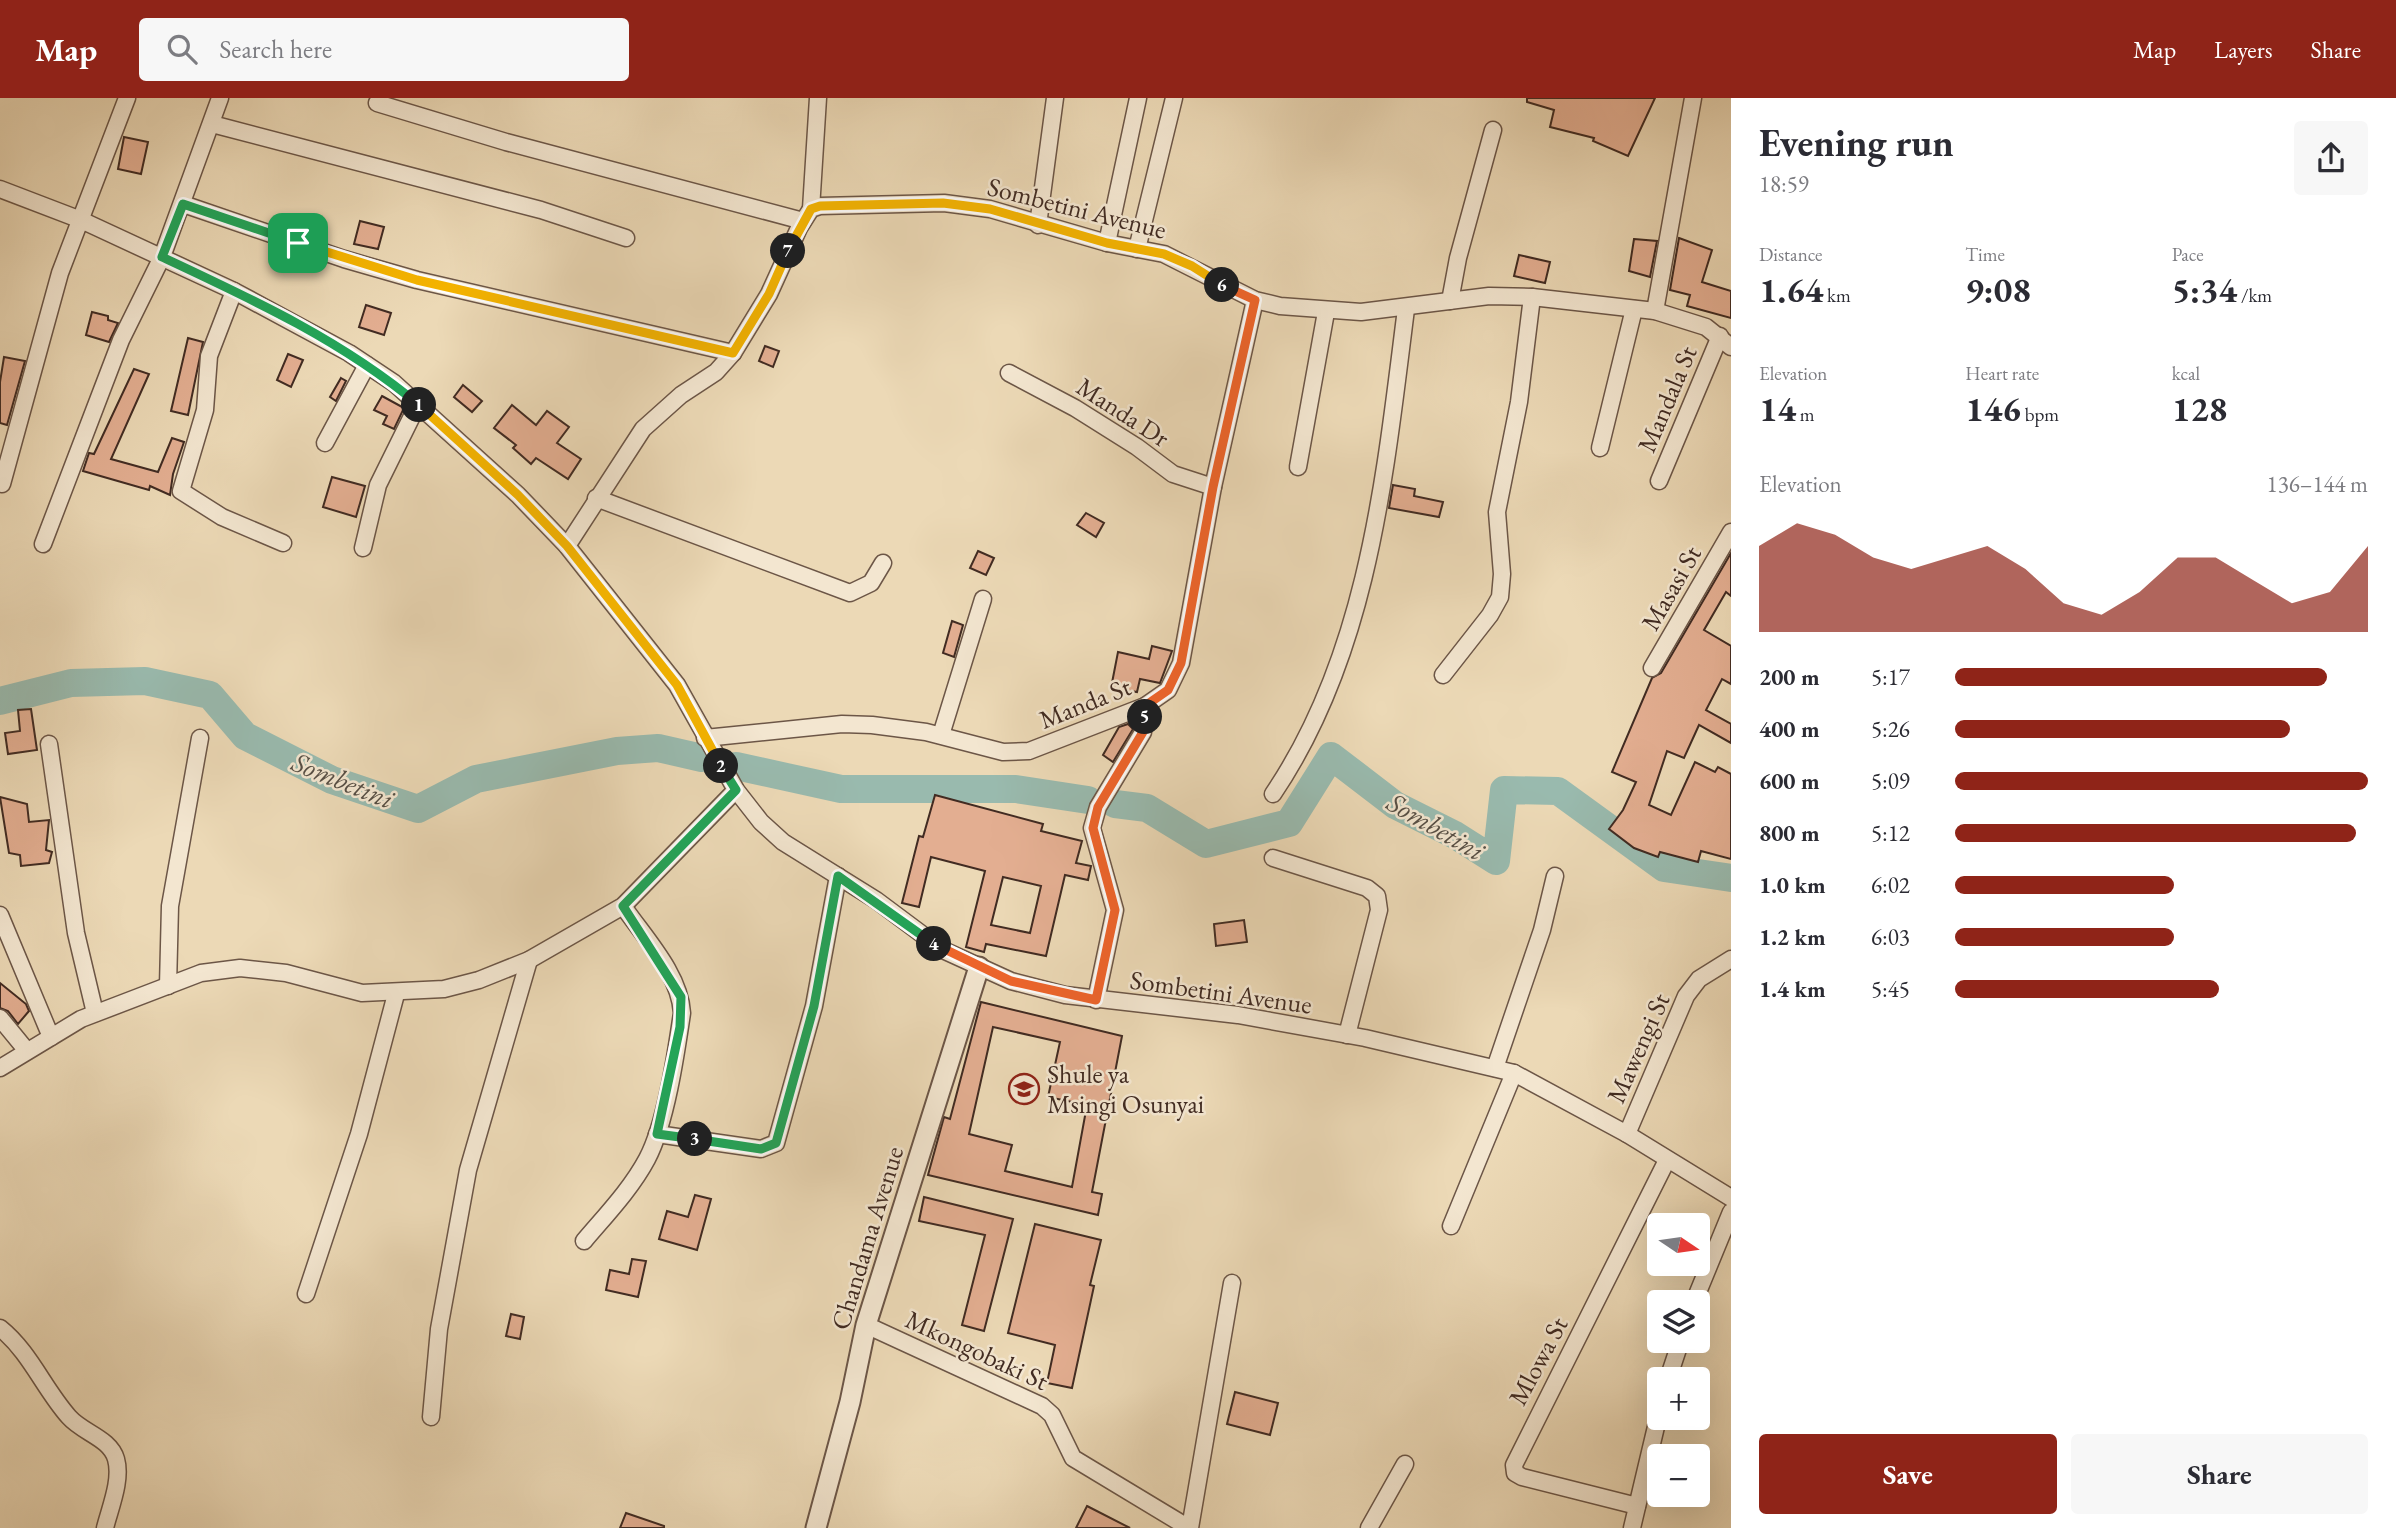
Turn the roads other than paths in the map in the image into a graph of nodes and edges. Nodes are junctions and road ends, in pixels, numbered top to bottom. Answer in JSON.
{"nodes":[{"id":1,"x":127,"y":98,"type":"edge"},
{"id":2,"x":220,"y":98,"type":"edge"},
{"id":3,"x":818,"y":98,"type":"edge"},
{"id":4,"x":1055,"y":98,"type":"edge"},
{"id":5,"x":1138,"y":98,"type":"edge"},
{"id":6,"x":1174,"y":98,"type":"edge"},
{"id":7,"x":1693,"y":98,"type":"edge"},
{"id":8,"x":377,"y":103,"type":"dead end"},
{"id":9,"x":212,"y":124,"type":"junction"},
{"id":10,"x":1493,"y":130,"type":"dead end"},
{"id":11,"x":0,"y":189,"type":"edge"},
{"id":12,"x":183,"y":204,"type":"junction"},
{"id":13,"x":807,"y":215,"type":"junction"},
{"id":14,"x":81,"y":220,"type":"junction"},
{"id":15,"x":1038,"y":225,"type":"junction"},
{"id":16,"x":626,"y":238,"type":"dead end"},
{"id":17,"x":1107,"y":243,"type":"junction"},
{"id":18,"x":1137,"y":249,"type":"junction"},
{"id":19,"x":162,"y":257,"type":"junction"},
{"id":20,"x":234,"y":291,"type":"junction"},
{"id":21,"x":1532,"y":297,"type":"junction"},
{"id":22,"x":1255,"y":300,"type":"junction"},
{"id":23,"x":1450,"y":301,"type":"junction"},
{"id":24,"x":1406,"y":309,"type":"junction"},
{"id":25,"x":1634,"y":309,"type":"junction"},
{"id":26,"x":1655,"y":311,"type":"junction"},
{"id":27,"x":1326,"y":312,"type":"junction"},
{"id":28,"x":1725,"y":341,"type":"edge"},
{"id":29,"x":733,"y":353,"type":"junction"},
{"id":30,"x":367,"y":365,"type":"junction"},
{"id":31,"x":1009,"y":373,"type":"dead end"},
{"id":32,"x":418,"y":404,"type":"junction"},
{"id":33,"x":325,"y":443,"type":"dead end"},
{"id":34,"x":1600,"y":448,"type":"dead end"},
{"id":35,"x":1298,"y":467,"type":"dead end"},
{"id":36,"x":1659,"y":481,"type":"dead end"},
{"id":37,"x":2,"y":484,"type":"edge"},
{"id":38,"x":1213,"y":487,"type":"junction"},
{"id":39,"x":596,"y":498,"type":"junction"},
{"id":40,"x":1731,"y":532,"type":"edge"},
{"id":41,"x":283,"y":543,"type":"dead end"},
{"id":42,"x":43,"y":544,"type":"dead end"},
{"id":43,"x":567,"y":546,"type":"junction"},
{"id":44,"x":363,"y":548,"type":"dead end"},
{"id":45,"x":883,"y":563,"type":"dead end"},
{"id":46,"x":983,"y":599,"type":"dead end"},
{"id":47,"x":1652,"y":668,"type":"dead end"},
{"id":48,"x":1443,"y":675,"type":"dead end"},
{"id":49,"x":1145,"y":706,"type":"junction"},
{"id":50,"x":941,"y":735,"type":"junction"},
{"id":51,"x":200,"y":738,"type":"dead end"},
{"id":52,"x":705,"y":738,"type":"junction"},
{"id":53,"x":49,"y":744,"type":"dead end"},
{"id":54,"x":736,"y":790,"type":"junction"},
{"id":55,"x":1273,"y":794,"type":"dead end"},
{"id":56,"x":1273,"y":858,"type":"dead end"},
{"id":57,"x":838,"y":876,"type":"junction"},
{"id":58,"x":1555,"y":876,"type":"dead end"},
{"id":59,"x":623,"y":906,"type":"junction"},
{"id":60,"x":0,"y":915,"type":"edge"},
{"id":61,"x":1731,"y":958,"type":"edge"},
{"id":62,"x":529,"y":960,"type":"junction"},
{"id":63,"x":979,"y":967,"type":"junction"},
{"id":64,"x":168,"y":986,"type":"junction"},
{"id":65,"x":396,"y":993,"type":"junction"},
{"id":66,"x":1096,"y":1000,"type":"junction"},
{"id":67,"x":95,"y":1013,"type":"junction"},
{"id":68,"x":0,"y":1018,"type":"edge"},
{"id":69,"x":1347,"y":1035,"type":"junction"},
{"id":70,"x":51,"y":1037,"type":"junction"},
{"id":71,"x":27,"y":1051,"type":"junction"},
{"id":72,"x":0,"y":1068,"type":"edge"},
{"id":73,"x":1495,"y":1068,"type":"junction"},
{"id":74,"x":1514,"y":1073,"type":"junction"},
{"id":75,"x":657,"y":1134,"type":"junction"},
{"id":76,"x":1627,"y":1134,"type":"junction"},
{"id":77,"x":1667,"y":1160,"type":"junction"},
{"id":78,"x":1731,"y":1198,"type":"edge"},
{"id":79,"x":1731,"y":1212,"type":"edge"},
{"id":80,"x":1451,"y":1226,"type":"dead end"},
{"id":81,"x":584,"y":1241,"type":"dead end"},
{"id":82,"x":1233,"y":1283,"type":"dead end"},
{"id":83,"x":1699,"y":1290,"type":"edge"},
{"id":84,"x":306,"y":1294,"type":"dead end"},
{"id":85,"x":866,"y":1325,"type":"junction"},
{"id":86,"x":0,"y":1328,"type":"edge"},
{"id":87,"x":431,"y":1416,"type":"dead end"},
{"id":88,"x":1655,"y":1430,"type":"edge"},
{"id":89,"x":1405,"y":1464,"type":"dead end"},
{"id":90,"x":1637,"y":1506,"type":"junction"},
{"id":91,"x":106,"y":1528,"type":"edge"},
{"id":92,"x":816,"y":1528,"type":"edge"},
{"id":93,"x":1189,"y":1528,"type":"edge"},
{"id":94,"x":1369,"y":1528,"type":"edge"},
{"id":95,"x":1633,"y":1528,"type":"edge"}],
"edges":[{"from":1,"to":14,"type":"street"},
{"from":2,"to":9,"type":"street"},
{"from":3,"to":13,"type":"street"},
{"from":4,"to":15,"type":"street"},
{"from":5,"to":17,"type":"street"},
{"from":6,"to":18,"type":"street"},
{"from":7,"to":26,"type":"street"},
{"from":8,"to":13,"type":"street"},
{"from":9,"to":12,"type":"street"},
{"from":9,"to":16,"type":"street"},
{"from":10,"to":23,"type":"street"},
{"from":11,"to":14,"type":"street","name":"Sombetini Avenue"},
{"from":12,"to":19,"type":"street"},
{"from":12,"to":29,"type":"street"},
{"from":13,"to":15,"type":"street","name":"Sombetini Avenue"},
{"from":13,"to":29,"type":"street"},
{"from":14,"to":19,"type":"street","name":"Sombetini Avenue"},
{"from":14,"to":37,"type":"street"},
{"from":15,"to":17,"type":"street","name":"Sombetini Avenue"},
{"from":17,"to":18,"type":"street","name":"Sombetini Avenue"},
{"from":18,"to":22,"type":"street","name":"Sombetini Avenue"},
{"from":19,"to":20,"type":"street","name":"Sombetini Avenue"},
{"from":19,"to":42,"type":"street"},
{"from":20,"to":30,"type":"street","name":"Sombetini Avenue"},
{"from":20,"to":41,"type":"street"},
{"from":21,"to":23,"type":"street","name":"Sombetini Avenue"},
{"from":21,"to":25,"type":"street","name":"Sombetini Avenue"},
{"from":21,"to":48,"type":"street"},
{"from":22,"to":27,"type":"street","name":"Sombetini Avenue"},
{"from":22,"to":38,"type":"street","name":"Manda St"},
{"from":23,"to":24,"type":"street","name":"Sombetini Avenue"},
{"from":24,"to":27,"type":"street","name":"Sombetini Avenue"},
{"from":24,"to":55,"type":"street"},
{"from":25,"to":26,"type":"street","name":"Sombetini Avenue"},
{"from":25,"to":34,"type":"street"},
{"from":26,"to":28,"type":"street","name":"Sombetini Avenue"},
{"from":27,"to":35,"type":"street"},
{"from":28,"to":36,"type":"street","name":"Mandala St"},
{"from":29,"to":39,"type":"street"},
{"from":30,"to":32,"type":"street","name":"Sombetini Avenue"},
{"from":30,"to":33,"type":"street"},
{"from":31,"to":38,"type":"street","name":"Manda Dr"},
{"from":32,"to":43,"type":"street","name":"Sombetini Avenue"},
{"from":32,"to":44,"type":"street"},
{"from":38,"to":49,"type":"street","name":"Manda St"},
{"from":39,"to":43,"type":"street"},
{"from":39,"to":45,"type":"street"},
{"from":40,"to":47,"type":"street","name":"Masasi St"},
{"from":43,"to":52,"type":"street","name":"Sombetini Avenue"},
{"from":46,"to":50,"type":"street"},
{"from":49,"to":50,"type":"street","name":"Manda St"},
{"from":49,"to":66,"type":"street"},
{"from":50,"to":52,"type":"street","name":"Manda St"},
{"from":51,"to":64,"type":"street"},
{"from":52,"to":54,"type":"street","name":"Sombetini Avenue"},
{"from":53,"to":67,"type":"street"},
{"from":54,"to":57,"type":"street","name":"Sombetini Avenue"},
{"from":54,"to":59,"type":"street"},
{"from":56,"to":69,"type":"street"},
{"from":57,"to":63,"type":"street","name":"Sombetini Avenue"},
{"from":57,"to":75,"type":"street"},
{"from":58,"to":73,"type":"street"},
{"from":59,"to":62,"type":"street"},
{"from":59,"to":75,"type":"street"},
{"from":60,"to":70,"type":"street"},
{"from":61,"to":76,"type":"street","name":"Mawengi St"},
{"from":62,"to":65,"type":"street"},
{"from":62,"to":87,"type":"street"},
{"from":63,"to":66,"type":"street","name":"Sombetini Avenue"},
{"from":63,"to":85,"type":"street","name":"Chandama Avenue"},
{"from":64,"to":65,"type":"street"},
{"from":64,"to":67,"type":"street"},
{"from":65,"to":84,"type":"street"},
{"from":66,"to":69,"type":"street","name":"Sombetini Avenue"},
{"from":67,"to":70,"type":"street"},
{"from":68,"to":71,"type":"street"},
{"from":69,"to":73,"type":"street","name":"Sombetini Avenue"},
{"from":70,"to":71,"type":"street"},
{"from":71,"to":72,"type":"street"},
{"from":73,"to":74,"type":"street","name":"Sombetini Avenue"},
{"from":74,"to":76,"type":"street","name":"Sombetini Avenue"},
{"from":74,"to":80,"type":"street"},
{"from":75,"to":81,"type":"street"},
{"from":76,"to":77,"type":"street","name":"Sombetini Avenue"},
{"from":77,"to":78,"type":"street","name":"Sombetini Avenue"},
{"from":77,"to":90,"type":"street","name":"Mlowa St"},
{"from":79,"to":83,"type":"street"},
{"from":82,"to":93,"type":"street"},
{"from":85,"to":92,"type":"street","name":"Chandama Avenue"},
{"from":85,"to":93,"type":"street","name":"Mkongobaki St"},
{"from":86,"to":91,"type":"street"},
{"from":88,"to":90,"type":"street"},
{"from":89,"to":94,"type":"street"},
{"from":90,"to":95,"type":"street"}]}
